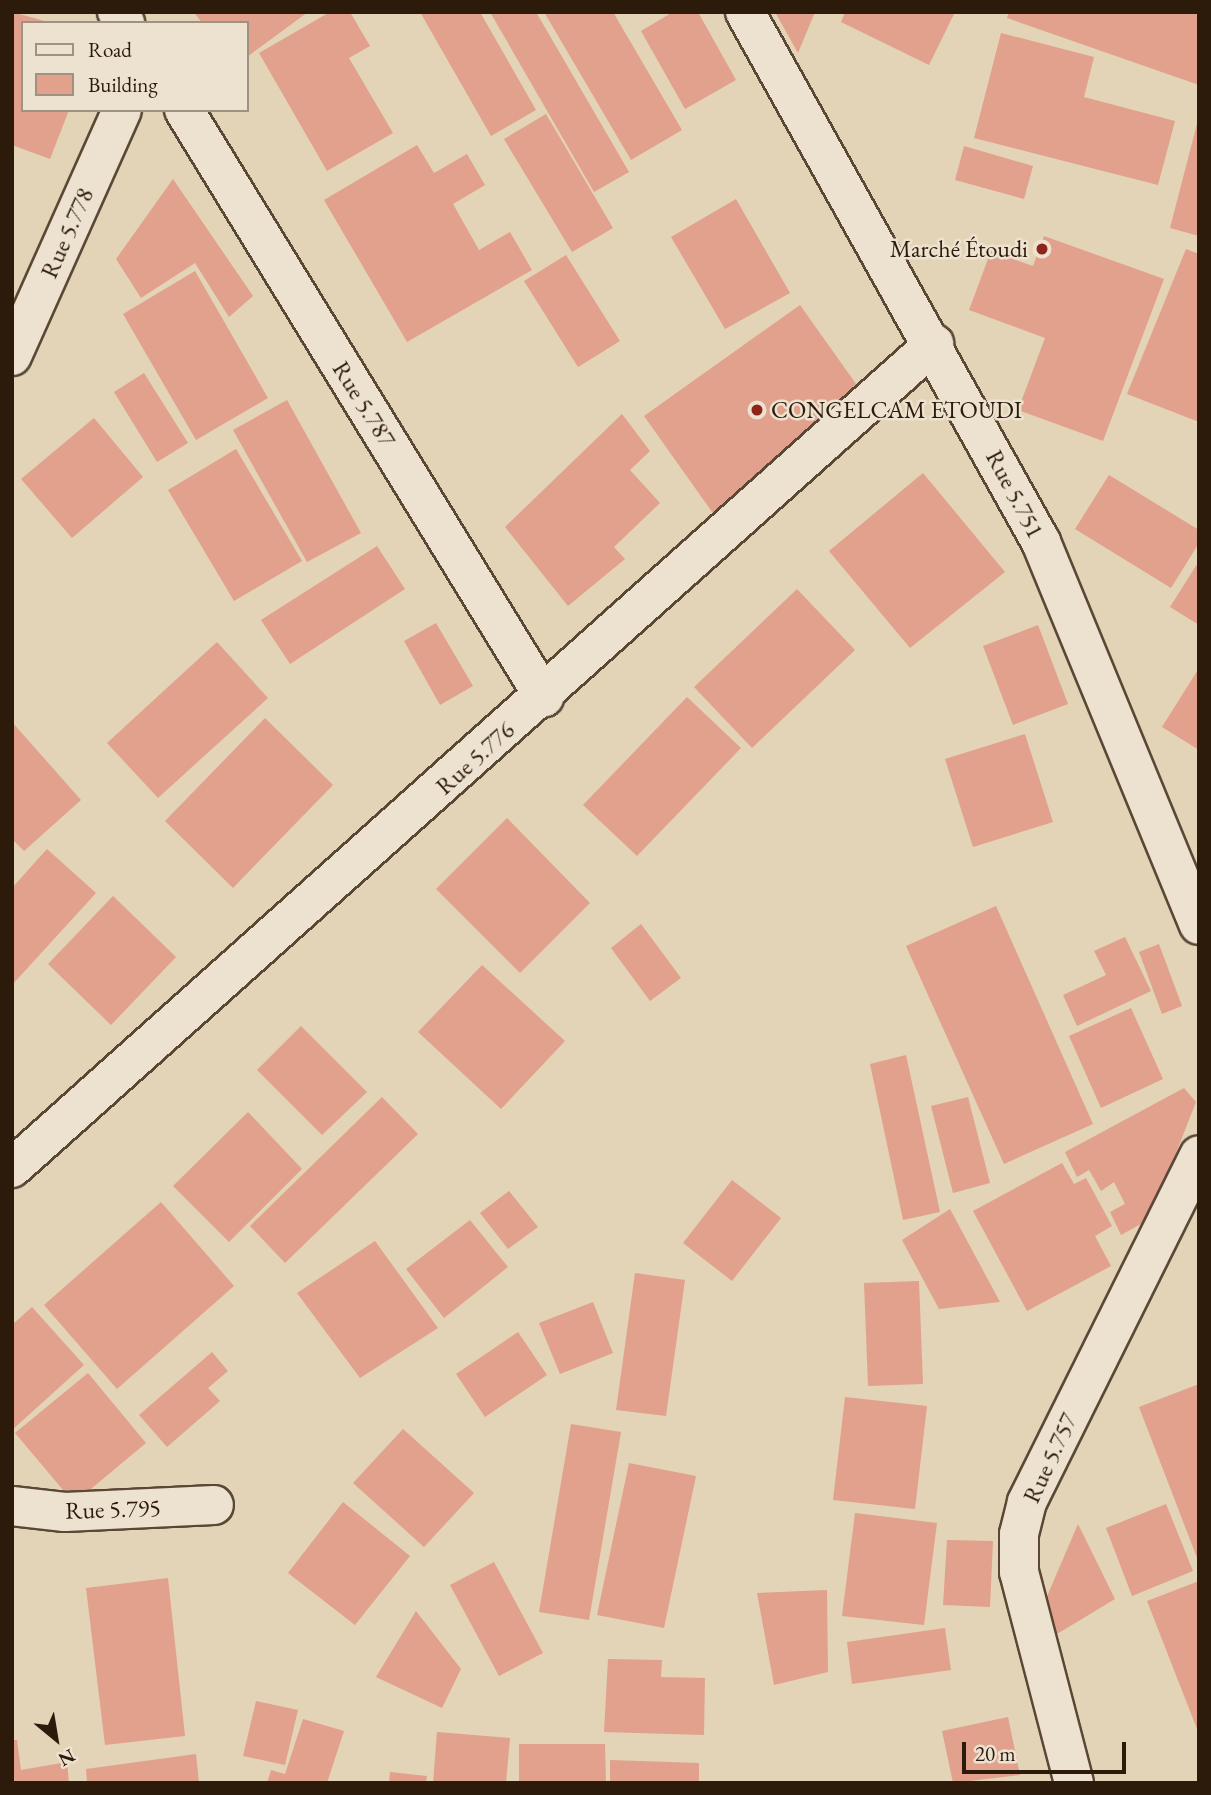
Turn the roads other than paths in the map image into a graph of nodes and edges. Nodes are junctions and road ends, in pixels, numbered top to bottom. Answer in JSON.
{"nodes":[{"id":1,"x":745,"y":12,"type":"edge"},
{"id":2,"x":121,"y":112,"type":"edge"},
{"id":3,"x":185,"y":112,"type":"edge"},
{"id":4,"x":934,"y":344,"type":"junction"},
{"id":5,"x":12,"y":356,"type":"edge"},
{"id":6,"x":544,"y":697,"type":"junction"},
{"id":7,"x":1199,"y":925,"type":"edge"},
{"id":8,"x":1199,"y":1154,"type":"edge"},
{"id":9,"x":12,"y":1168,"type":"edge"},
{"id":10,"x":12,"y":1506,"type":"edge"},
{"id":11,"x":214,"y":1506,"type":"dead end"},
{"id":12,"x":1074,"y":1783,"type":"edge"}],
"edges":[{"from":1,"to":4,"type":"street","name":"Rue 5.751"},
{"from":2,"to":5,"type":"street","name":"Rue 5.778"},
{"from":3,"to":6,"type":"street","name":"Rue 5.787"},
{"from":4,"to":6,"type":"street","name":"Rue 5.776"},
{"from":4,"to":7,"type":"street","name":"Rue 5.751"},
{"from":6,"to":9,"type":"street","name":"Rue 5.776"},
{"from":8,"to":12,"type":"street","name":"Rue 5.757"},
{"from":10,"to":11,"type":"street","name":"Rue 5.795"}]}
